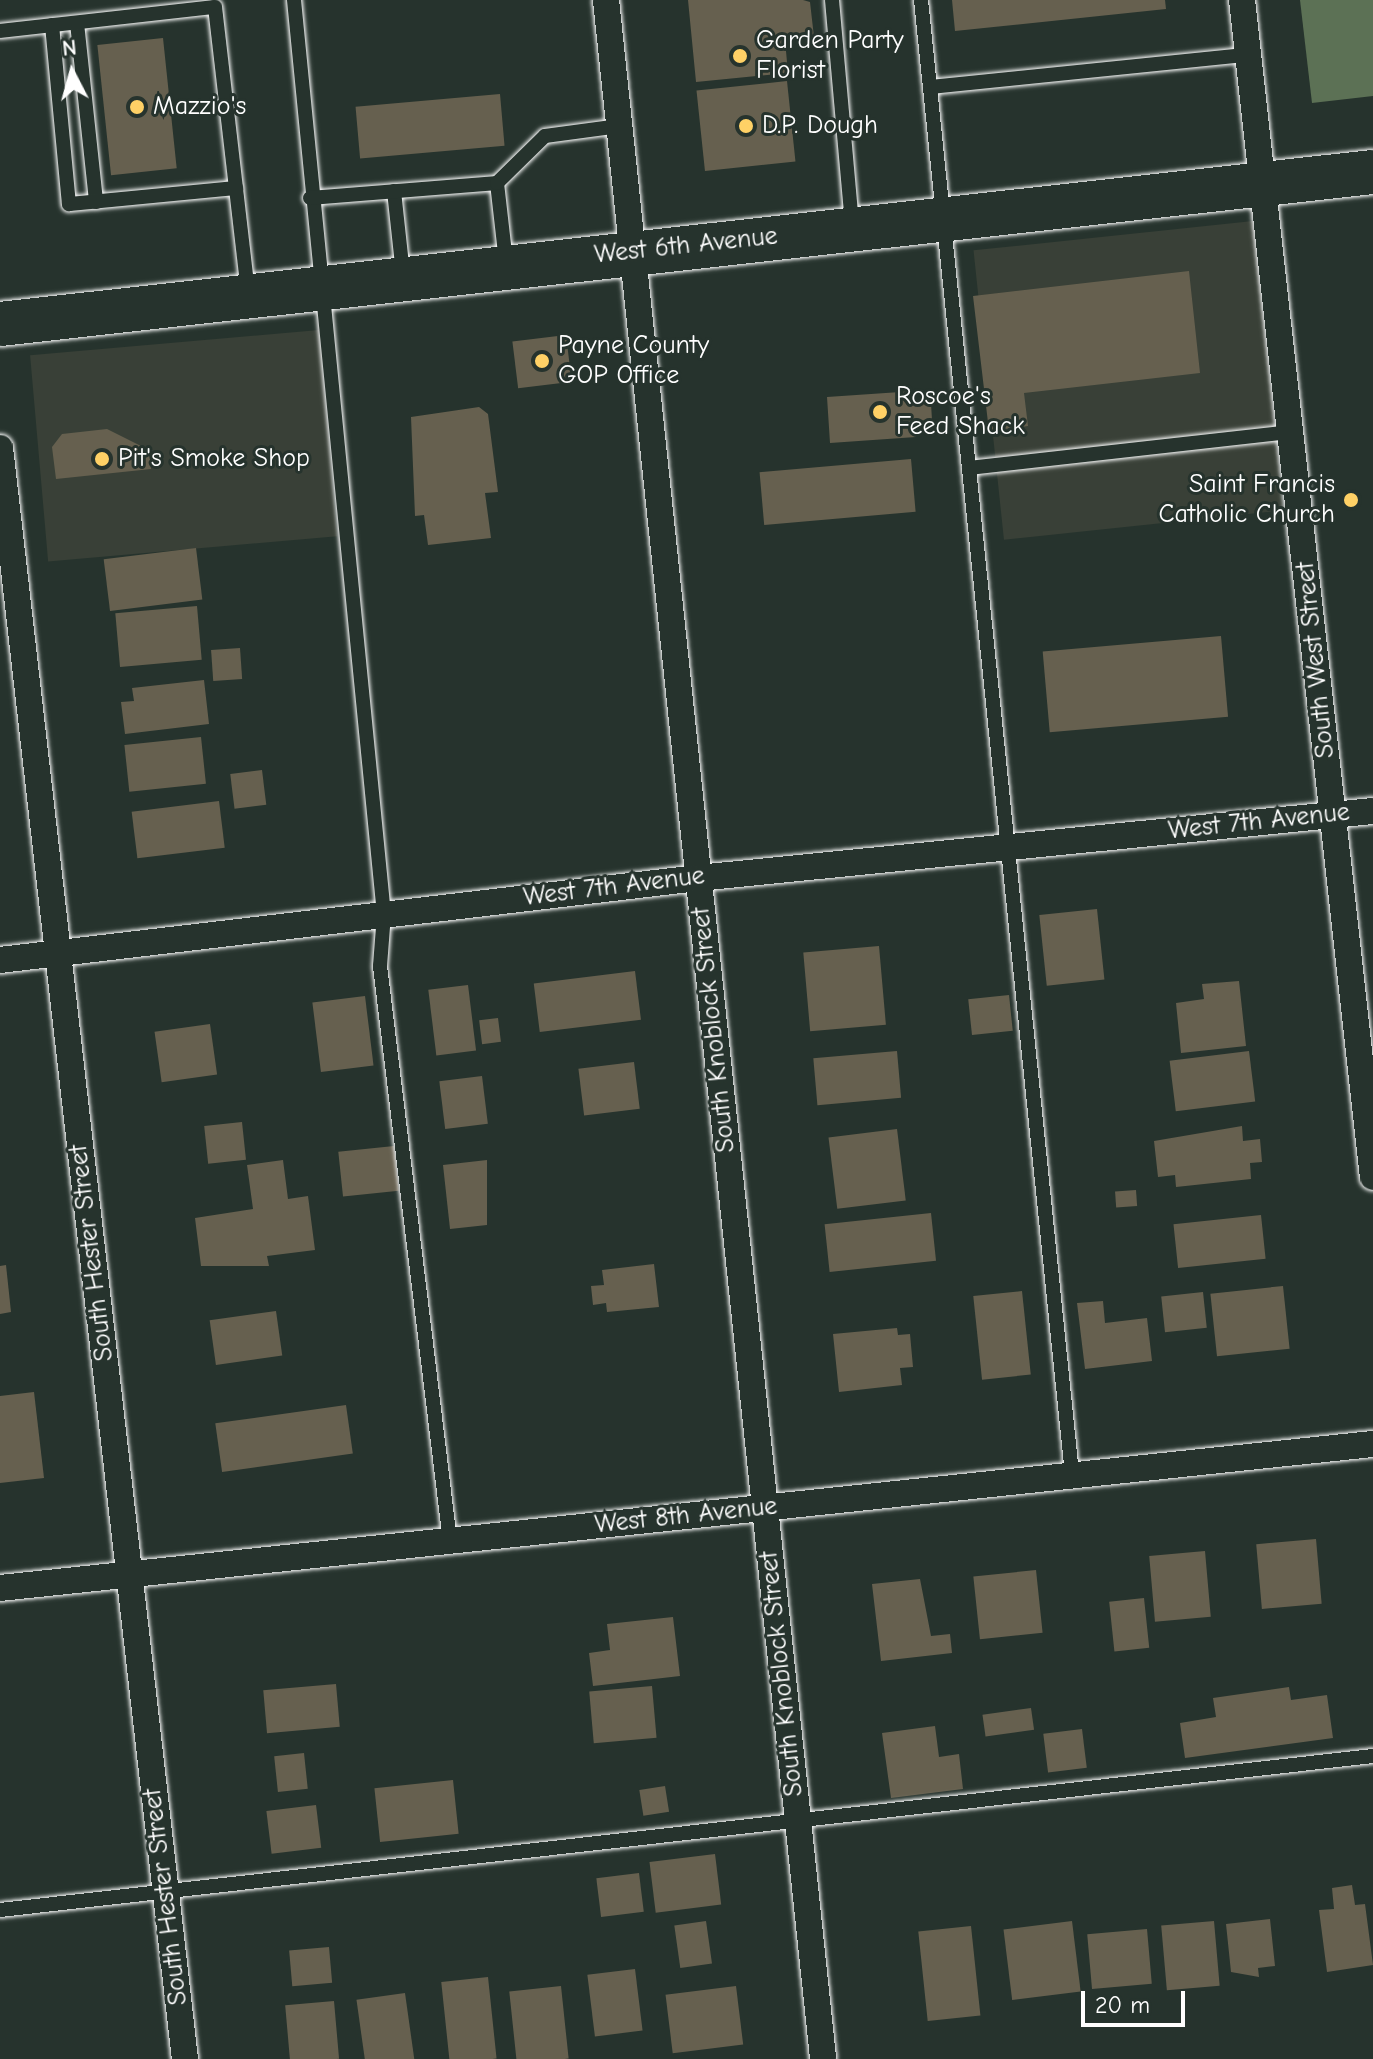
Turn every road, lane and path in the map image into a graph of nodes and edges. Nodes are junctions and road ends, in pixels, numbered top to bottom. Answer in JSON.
{"nodes":[{"id":1,"x":294,"y":0,"type":"edge"},
{"id":2,"x":606,"y":0,"type":"edge"},
{"id":3,"x":832,"y":0,"type":"edge"},
{"id":4,"x":921,"y":0,"type":"edge"},
{"id":5,"x":1242,"y":0,"type":"edge"},
{"id":6,"x":77,"y":23,"type":"junction"},
{"id":7,"x":52,"y":25,"type":"junction"},
{"id":8,"x":0,"y":31,"type":"edge"},
{"id":9,"x":1247,"y":55,"type":"junction"},
{"id":10,"x":930,"y":87,"type":"junction"},
{"id":11,"x":619,"y":126,"type":"junction"},
{"id":12,"x":1373,"y":172,"type":"edge"},
{"id":13,"x":1262,"y":180,"type":"junction"},
{"id":14,"x":497,"y":183,"type":"junction"},
{"id":15,"x":236,"y":188,"type":"junction"},
{"id":16,"x":394,"y":191,"type":"junction"},
{"id":17,"x":310,"y":198,"type":"junction"},
{"id":18,"x":96,"y":202,"type":"junction"},
{"id":19,"x":944,"y":217,"type":"junction"},
{"id":20,"x":852,"y":227,"type":"junction"},
{"id":21,"x":632,"y":252,"type":"junction"},
{"id":22,"x":506,"y":266,"type":"junction"},
{"id":23,"x":404,"y":278,"type":"junction"},
{"id":24,"x":318,"y":288,"type":"junction"},
{"id":25,"x":248,"y":296,"type":"junction"},
{"id":26,"x":0,"y":324,"type":"edge"},
{"id":27,"x":1291,"y":432,"type":"junction"},
{"id":28,"x":0,"y":448,"type":"edge"},
{"id":29,"x":969,"y":468,"type":"junction"},
{"id":30,"x":7,"y":578,"type":"edge"},
{"id":31,"x":1373,"y":811,"type":"edge"},
{"id":32,"x":1332,"y":815,"type":"junction"},
{"id":33,"x":1008,"y":848,"type":"junction"},
{"id":34,"x":698,"y":878,"type":"junction"},
{"id":35,"x":384,"y":914,"type":"junction"},
{"id":36,"x":58,"y":952,"type":"junction"},
{"id":37,"x":0,"y":960,"type":"edge"},
{"id":38,"x":1373,"y":1177,"type":"edge"},
{"id":39,"x":1373,"y":1444,"type":"edge"},
{"id":40,"x":1072,"y":1474,"type":"junction"},
{"id":41,"x":765,"y":1507,"type":"junction"},
{"id":42,"x":450,"y":1541,"type":"junction"},
{"id":43,"x":129,"y":1573,"type":"junction"},
{"id":44,"x":0,"y":1588,"type":"edge"},
{"id":45,"x":1373,"y":1756,"type":"edge"},
{"id":46,"x":798,"y":1820,"type":"junction"},
{"id":47,"x":166,"y":1892,"type":"junction"},
{"id":48,"x":0,"y":1910,"type":"edge"},
{"id":49,"x":185,"y":2059,"type":"edge"},
{"id":50,"x":823,"y":2059,"type":"edge"}],
"edges":[{"from":1,"to":17,"type":"lane"},
{"from":2,"to":11,"type":"street","name":"South Knoblock Street"},
{"from":3,"to":20,"type":"lane"},
{"from":4,"to":10,"type":"lane"},
{"from":5,"to":9,"type":"street","name":"South West Street"},
{"from":6,"to":7,"type":"lane"},
{"from":6,"to":15,"type":"lane"},
{"from":6,"to":18,"type":"lane"},
{"from":7,"to":8,"type":"lane"},
{"from":7,"to":18,"type":"lane"},
{"from":9,"to":10,"type":"lane"},
{"from":9,"to":13,"type":"street","name":"South West Street"},
{"from":10,"to":19,"type":"lane"},
{"from":11,"to":14,"type":"lane"},
{"from":11,"to":21,"type":"street","name":"South Knoblock Street"},
{"from":12,"to":13,"type":"highway","name":"West 6th Avenue"},
{"from":13,"to":19,"type":"highway","name":"West 6th Avenue"},
{"from":13,"to":27,"type":"street","name":"South West Street"},
{"from":14,"to":16,"type":"lane"},
{"from":14,"to":22,"type":"lane"},
{"from":15,"to":18,"type":"lane"},
{"from":15,"to":25,"type":"lane"},
{"from":16,"to":17,"type":"lane"},
{"from":16,"to":23,"type":"lane"},
{"from":17,"to":24,"type":"lane"},
{"from":19,"to":20,"type":"highway","name":"West 6th Avenue"},
{"from":19,"to":29,"type":"lane"},
{"from":20,"to":21,"type":"highway","name":"West 6th Avenue"},
{"from":21,"to":22,"type":"highway","name":"West 6th Avenue"},
{"from":21,"to":34,"type":"street","name":"South Knoblock Street"},
{"from":22,"to":23,"type":"highway","name":"West 6th Avenue"},
{"from":23,"to":24,"type":"highway","name":"West 6th Avenue"},
{"from":24,"to":25,"type":"highway","name":"West 6th Avenue"},
{"from":24,"to":35,"type":"lane"},
{"from":25,"to":26,"type":"highway","name":"West 6th Avenue"},
{"from":27,"to":29,"type":"lane"},
{"from":27,"to":32,"type":"street","name":"South West Street"},
{"from":28,"to":30,"type":"street","name":"South Hester Street"},
{"from":29,"to":33,"type":"lane"},
{"from":30,"to":36,"type":"street","name":"South Hester Street"},
{"from":31,"to":32,"type":"street","name":"West 7th Avenue"},
{"from":32,"to":33,"type":"street","name":"West 7th Avenue"},
{"from":32,"to":38,"type":"street","name":"South West Street"},
{"from":33,"to":34,"type":"street","name":"West 7th Avenue"},
{"from":33,"to":40,"type":"lane"},
{"from":34,"to":35,"type":"street","name":"West 7th Avenue"},
{"from":34,"to":41,"type":"street","name":"South Knoblock Street"},
{"from":35,"to":36,"type":"street","name":"West 7th Avenue"},
{"from":35,"to":42,"type":"lane"},
{"from":36,"to":37,"type":"street","name":"West 7th Avenue"},
{"from":36,"to":43,"type":"street","name":"South Hester Street"},
{"from":39,"to":40,"type":"street","name":"West 8th Avenue"},
{"from":40,"to":41,"type":"street","name":"West 8th Avenue"},
{"from":41,"to":42,"type":"street","name":"West 8th Avenue"},
{"from":41,"to":46,"type":"street","name":"South Knoblock Street"},
{"from":42,"to":43,"type":"street","name":"West 8th Avenue"},
{"from":43,"to":44,"type":"street","name":"West 8th Avenue"},
{"from":43,"to":47,"type":"street","name":"South Hester Street"},
{"from":45,"to":46,"type":"lane"},
{"from":46,"to":47,"type":"lane"},
{"from":46,"to":50,"type":"street","name":"South Knoblock Street"},
{"from":47,"to":48,"type":"lane"},
{"from":47,"to":49,"type":"street","name":"South Hester Street"}]}
